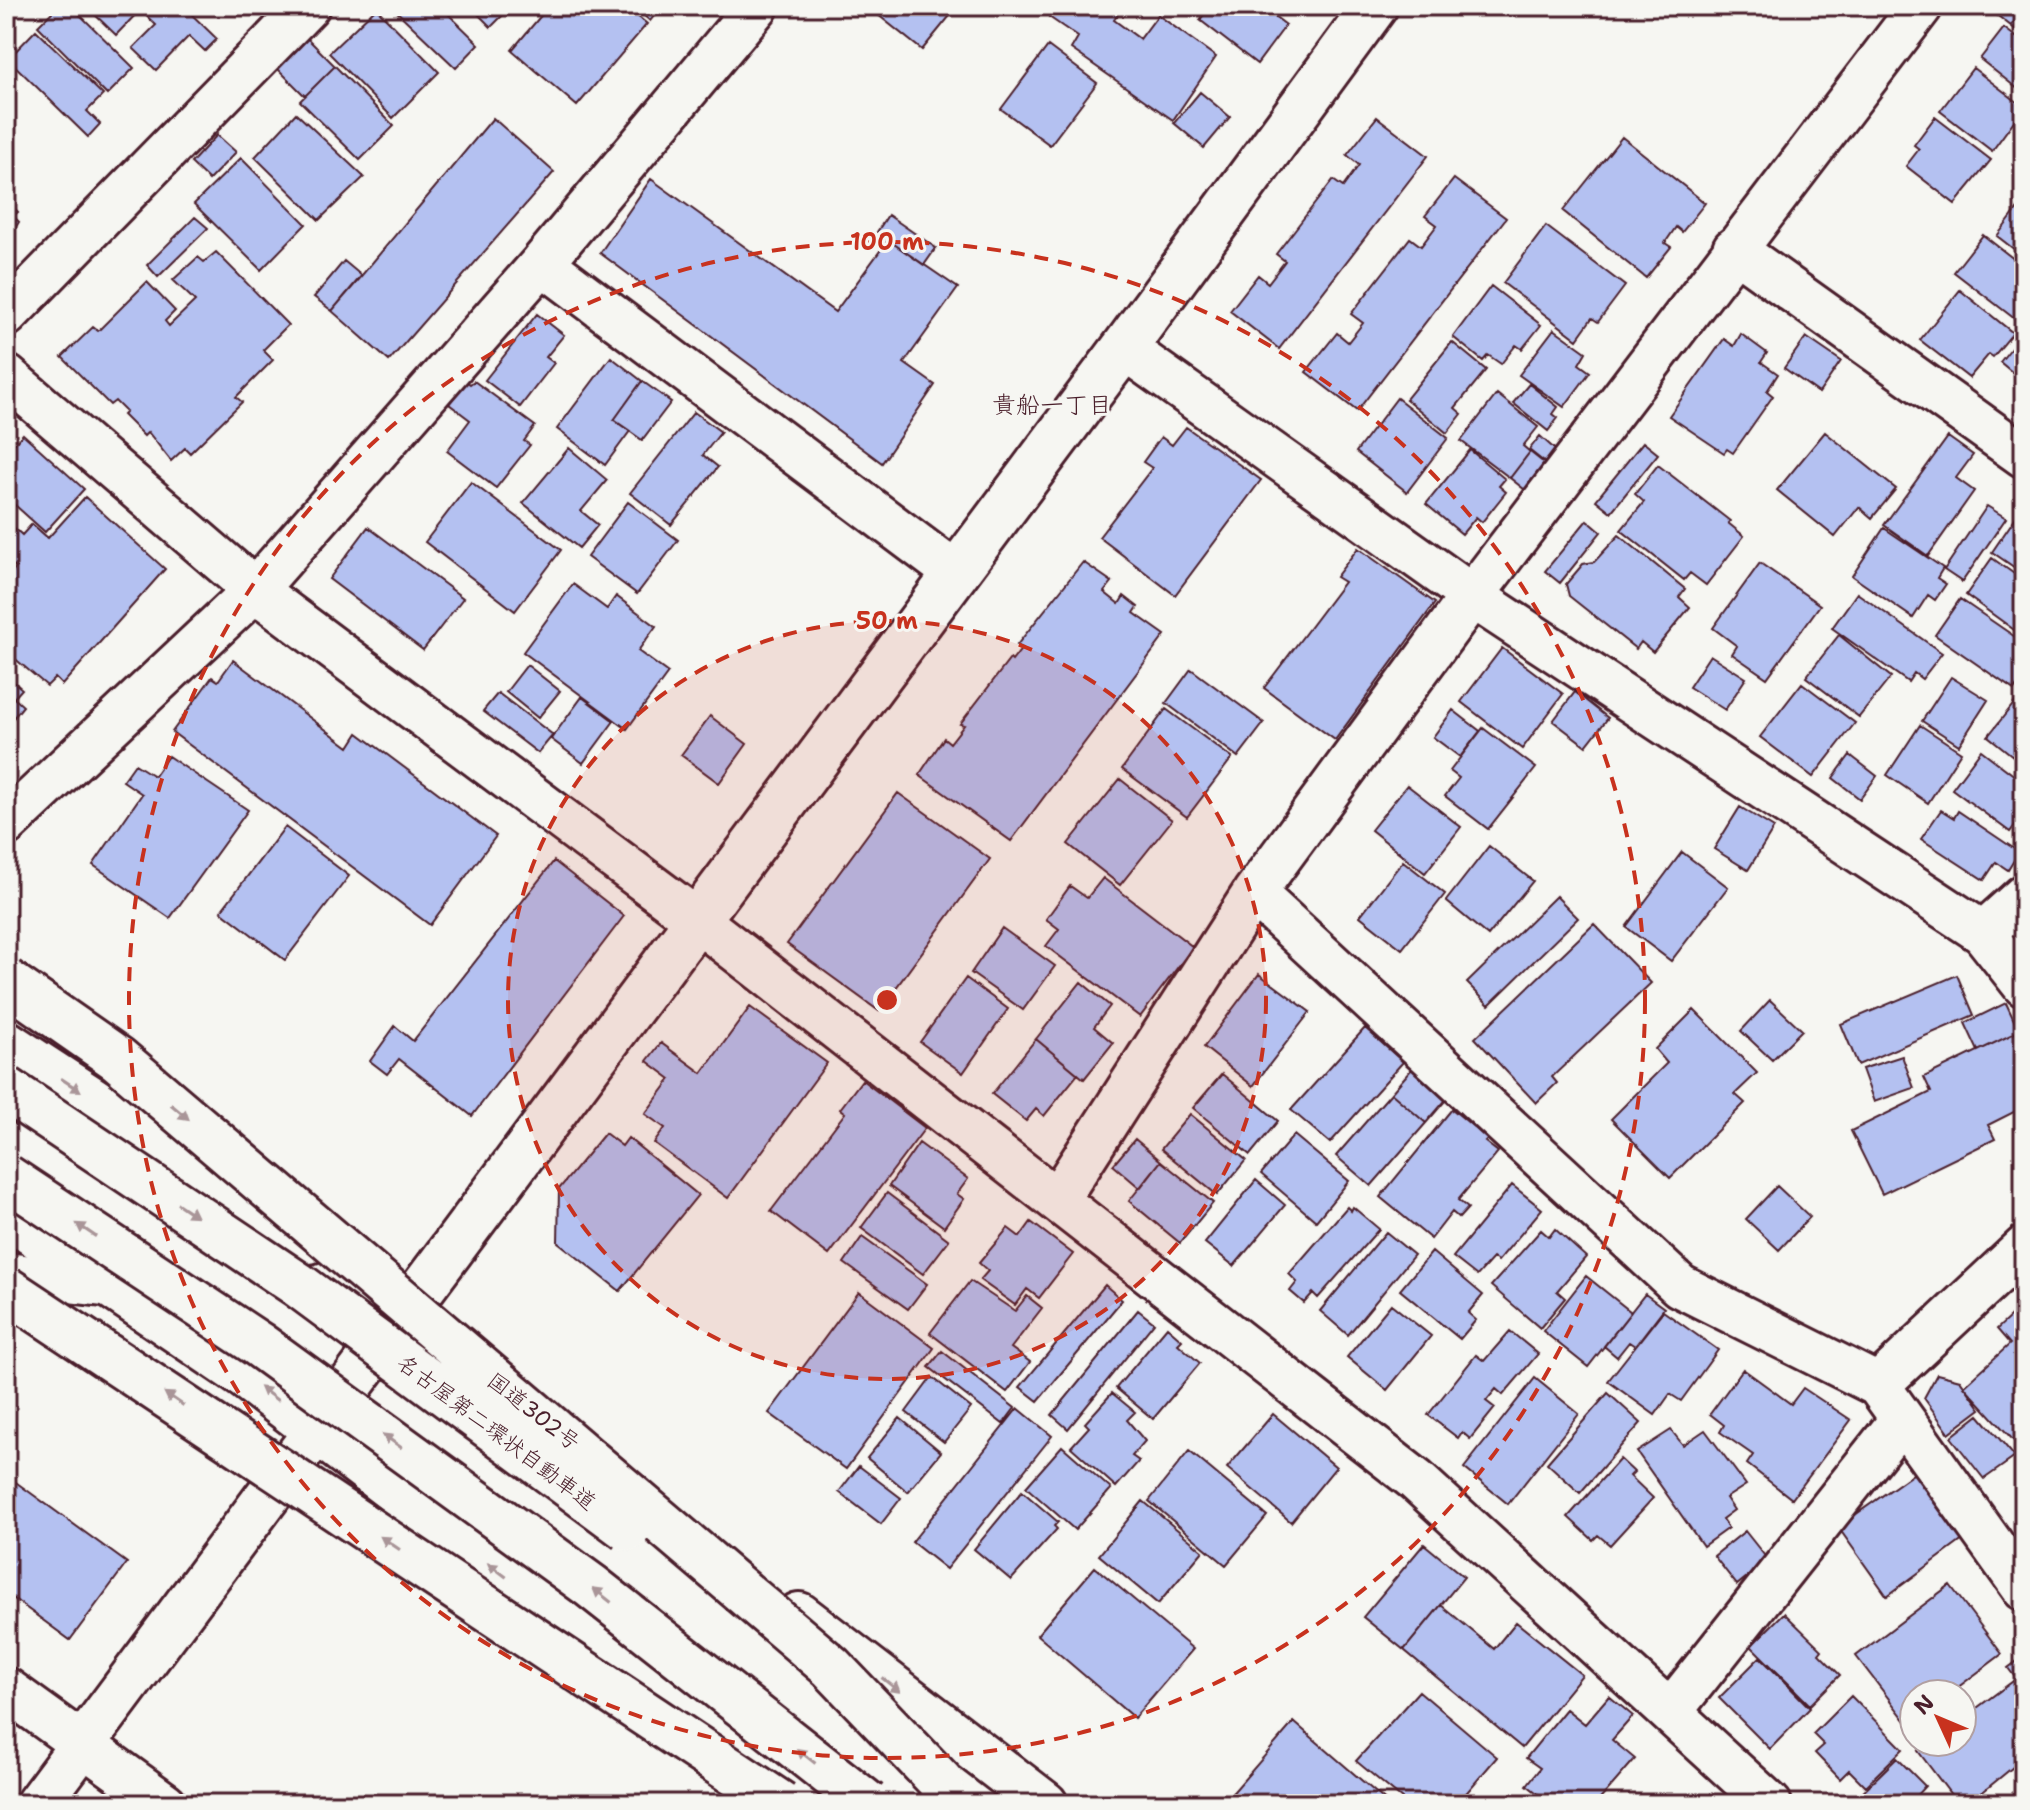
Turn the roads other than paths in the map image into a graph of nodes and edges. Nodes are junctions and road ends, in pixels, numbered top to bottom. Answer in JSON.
{"nodes":[{"id":1,"x":308,"y":6,"type":"edge"},
{"id":2,"x":757,"y":6,"type":"edge"},
{"id":3,"x":1375,"y":6,"type":"edge"},
{"id":4,"x":1921,"y":6,"type":"edge"},
{"id":5,"x":1734,"y":249,"type":"junction"},
{"id":6,"x":542,"y":263,"type":"junction"},
{"id":7,"x":6,"y":315,"type":"edge"},
{"id":8,"x":1124,"y":348,"type":"junction"},
{"id":9,"x":6,"y":376,"type":"edge"},
{"id":10,"x":2020,"y":444,"type":"edge"},
{"id":11,"x":955,"y":573,"type":"junction"},
{"id":12,"x":255,"y":590,"type":"junction"},
{"id":13,"x":1472,"y":596,"type":"junction"},
{"id":14,"x":6,"y":824,"type":"edge"},
{"id":15,"x":1254,"y":893,"type":"junction"},
{"id":16,"x":2024,"y":896,"type":"edge"},
{"id":17,"x":697,"y":920,"type":"junction"},
{"id":18,"x":1983,"y":933,"type":"junction"},
{"id":19,"x":6,"y":981,"type":"edge"},
{"id":20,"x":2024,"y":985,"type":"edge"},
{"id":21,"x":6,"y":1043,"type":"edge"},
{"id":22,"x":6,"y":1089,"type":"edge"},
{"id":23,"x":6,"y":1177,"type":"edge"},
{"id":24,"x":1057,"y":1200,"type":"junction"},
{"id":25,"x":6,"y":1215,"type":"edge"},
{"id":26,"x":2024,"y":1248,"type":"edge"},
{"id":27,"x":6,"y":1274,"type":"edge"},
{"id":28,"x":112,"y":1286,"type":"junction"},
{"id":29,"x":6,"y":1289,"type":"edge"},
{"id":30,"x":404,"y":1311,"type":"junction"},
{"id":31,"x":1878,"y":1385,"type":"junction"},
{"id":32,"x":1902,"y":1419,"type":"junction"},
{"id":33,"x":316,"y":1430,"type":"junction"},
{"id":34,"x":2024,"y":1589,"type":"edge"},
{"id":35,"x":6,"y":1689,"type":"edge"},
{"id":36,"x":1670,"y":1712,"type":"junction"},
{"id":37,"x":83,"y":1744,"type":"junction"},
{"id":38,"x":954,"y":1793,"type":"edge"},
{"id":39,"x":38,"y":1804,"type":"edge"},
{"id":40,"x":165,"y":1804,"type":"edge"},
{"id":41,"x":781,"y":1804,"type":"edge"},
{"id":42,"x":804,"y":1804,"type":"edge"},
{"id":43,"x":868,"y":1804,"type":"edge"},
{"id":44,"x":1045,"y":1804,"type":"edge"},
{"id":45,"x":1770,"y":1804,"type":"edge"}],
"edges":[{"from":1,"to":7,"type":"street"},
{"from":2,"to":6,"type":"street"},
{"from":3,"to":8,"type":"main road"},
{"from":4,"to":5,"type":"street"},
{"from":5,"to":10,"type":"street"},
{"from":5,"to":13,"type":"street"},
{"from":6,"to":11,"type":"street"},
{"from":6,"to":12,"type":"street"},
{"from":8,"to":11,"type":"main road"},
{"from":8,"to":13,"type":"street"},
{"from":9,"to":12,"type":"street"},
{"from":11,"to":17,"type":"main road"},
{"from":12,"to":14,"type":"street"},
{"from":12,"to":17,"type":"street"},
{"from":13,"to":15,"type":"street"},
{"from":13,"to":18,"type":"street"},
{"from":15,"to":24,"type":"street"},
{"from":15,"to":31,"type":"street"},
{"from":16,"to":18,"type":"street"},
{"from":17,"to":24,"type":"street"},
{"from":17,"to":30,"type":"main road"},
{"from":18,"to":20,"type":"street"},
{"from":19,"to":38,"type":"main road","one_way":true,"bridge":true},
{"from":21,"to":30,"type":"main road","name":"国道302号","one_way":true},
{"from":22,"to":38,"type":"main road","name":"名古屋第二環状自動車道","one_way":true,"bridge":true},
{"from":43,"to":23,"type":"main road","one_way":true,"bridge":true},
{"from":24,"to":36,"type":"street"},
{"from":25,"to":28,"type":"main road"},
{"from":26,"to":31,"type":"street"},
{"from":27,"to":28,"type":"street"},
{"from":33,"to":28,"type":"main road","one_way":true},
{"from":41,"to":29,"type":"main road","one_way":true,"bridge":true},
{"from":30,"to":33,"type":"main road"},
{"from":30,"to":44,"type":"main road","name":"国道302号","one_way":true},
{"from":31,"to":32,"type":"street"},
{"from":32,"to":34,"type":"street"},
{"from":32,"to":36,"type":"street"},
{"from":33,"to":37,"type":"main road"},
{"from":42,"to":33,"type":"main road","one_way":true},
{"from":35,"to":37,"type":"street"},
{"from":36,"to":45,"type":"street"},
{"from":37,"to":39,"type":"main road"},
{"from":37,"to":40,"type":"street"}]}
